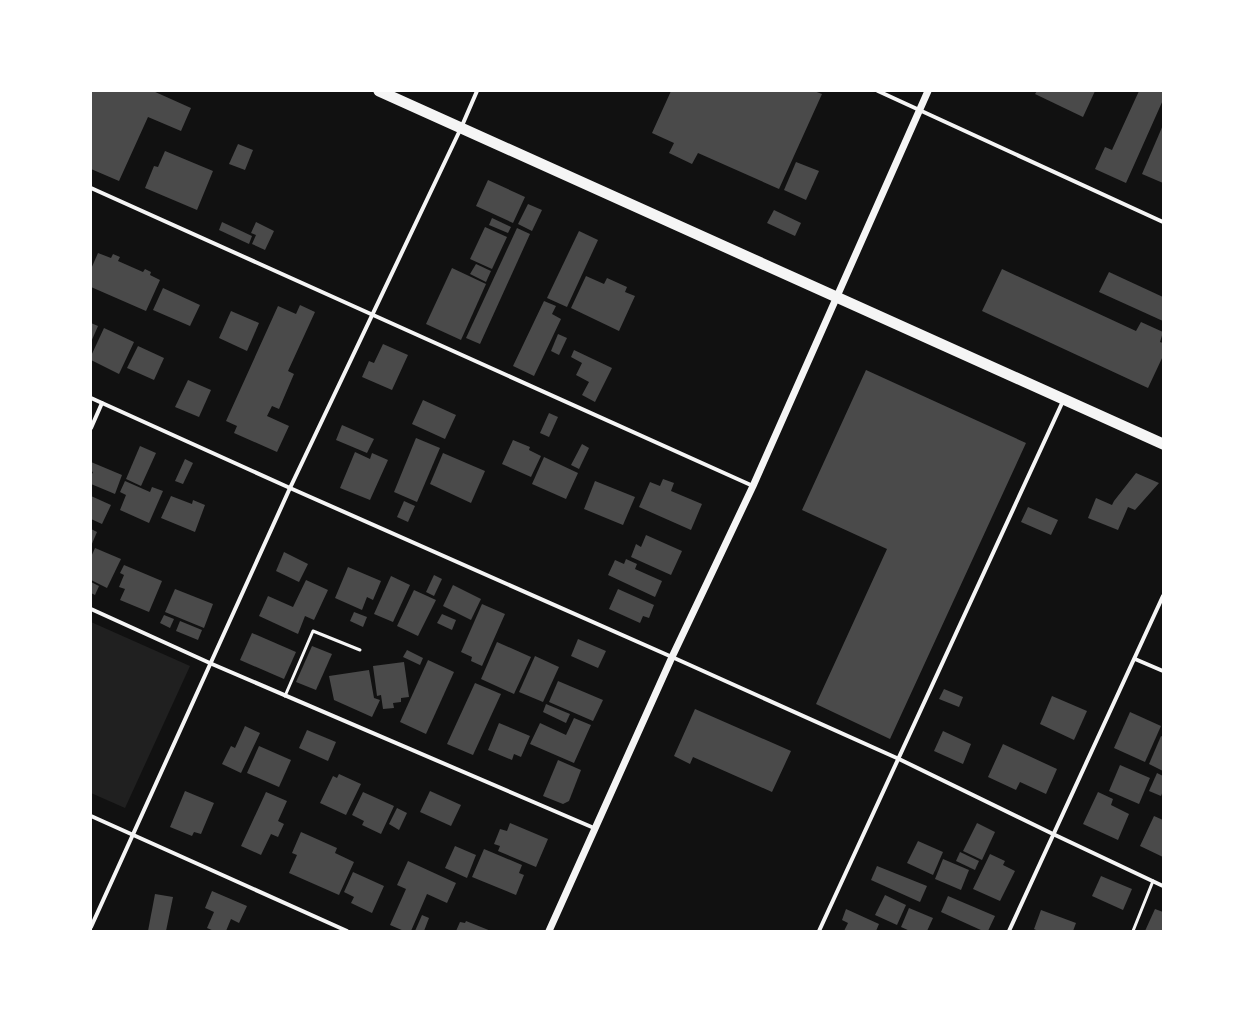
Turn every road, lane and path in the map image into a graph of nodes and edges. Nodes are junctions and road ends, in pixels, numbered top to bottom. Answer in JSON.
{"nodes":[{"id":1,"x":379,"y":91,"type":"edge"},
{"id":2,"x":477,"y":91,"type":"edge"},
{"id":3,"x":878,"y":91,"type":"edge"},
{"id":4,"x":928,"y":91,"type":"edge"},
{"id":5,"x":919,"y":110,"type":"junction"},
{"id":6,"x":461,"y":128,"type":"junction"},
{"id":7,"x":91,"y":188,"type":"edge"},
{"id":8,"x":1163,"y":222,"type":"edge"},
{"id":9,"x":837,"y":297,"type":"junction"},
{"id":10,"x":373,"y":314,"type":"junction"},
{"id":11,"x":91,"y":398,"type":"edge"},
{"id":12,"x":1063,"y":399,"type":"junction"},
{"id":13,"x":102,"y":403,"type":"junction"},
{"id":14,"x":91,"y":428,"type":"edge"},
{"id":15,"x":1163,"y":444,"type":"edge"},
{"id":16,"x":753,"y":486,"type":"junction"},
{"id":17,"x":290,"y":488,"type":"junction"},
{"id":18,"x":1163,"y":596,"type":"edge"},
{"id":19,"x":91,"y":609,"type":"edge"},
{"id":20,"x":360,"y":650,"type":"dead end"},
{"id":21,"x":672,"y":657,"type":"junction"},
{"id":22,"x":1135,"y":658,"type":"junction"},
{"id":23,"x":212,"y":664,"type":"junction"},
{"id":24,"x":1163,"y":671,"type":"edge"},
{"id":25,"x":285,"y":696,"type":"junction"},
{"id":26,"x":899,"y":759,"type":"junction"},
{"id":27,"x":91,"y":816,"type":"edge"},
{"id":28,"x":594,"y":828,"type":"junction"},
{"id":29,"x":1053,"y":834,"type":"junction"},
{"id":30,"x":133,"y":835,"type":"junction"},
{"id":31,"x":1153,"y":881,"type":"junction"},
{"id":32,"x":1163,"y":886,"type":"edge"},
{"id":33,"x":91,"y":927,"type":"edge"},
{"id":34,"x":347,"y":931,"type":"edge"},
{"id":35,"x":549,"y":931,"type":"edge"},
{"id":36,"x":819,"y":931,"type":"edge"},
{"id":37,"x":1009,"y":931,"type":"edge"},
{"id":38,"x":1133,"y":931,"type":"edge"}],
"edges":[{"from":1,"to":6,"type":"highway"},
{"from":2,"to":6,"type":"street"},
{"from":3,"to":5,"type":"street"},
{"from":4,"to":5,"type":"street"},
{"from":5,"to":8,"type":"street"},
{"from":5,"to":9,"type":"street"},
{"from":6,"to":9,"type":"highway"},
{"from":6,"to":10,"type":"street"},
{"from":7,"to":10,"type":"street"},
{"from":9,"to":12,"type":"highway"},
{"from":9,"to":16,"type":"street"},
{"from":10,"to":16,"type":"street"},
{"from":10,"to":17,"type":"street"},
{"from":11,"to":13,"type":"street"},
{"from":12,"to":15,"type":"highway"},
{"from":12,"to":26,"type":"street"},
{"from":13,"to":14,"type":"street"},
{"from":13,"to":17,"type":"street"},
{"from":16,"to":21,"type":"street"},
{"from":17,"to":21,"type":"street"},
{"from":17,"to":23,"type":"street"},
{"from":18,"to":22,"type":"street"},
{"from":19,"to":23,"type":"street"},
{"from":20,"to":25,"type":"lane"},
{"from":21,"to":26,"type":"street"},
{"from":21,"to":28,"type":"street"},
{"from":22,"to":24,"type":"street"},
{"from":22,"to":29,"type":"street"},
{"from":23,"to":25,"type":"street"},
{"from":23,"to":30,"type":"street"},
{"from":25,"to":28,"type":"street"},
{"from":26,"to":29,"type":"street"},
{"from":26,"to":36,"type":"street"},
{"from":27,"to":30,"type":"street"},
{"from":28,"to":35,"type":"street"},
{"from":29,"to":31,"type":"street"},
{"from":29,"to":37,"type":"street"},
{"from":30,"to":33,"type":"street"},
{"from":30,"to":34,"type":"street"},
{"from":31,"to":32,"type":"street"},
{"from":31,"to":38,"type":"lane"}]}
